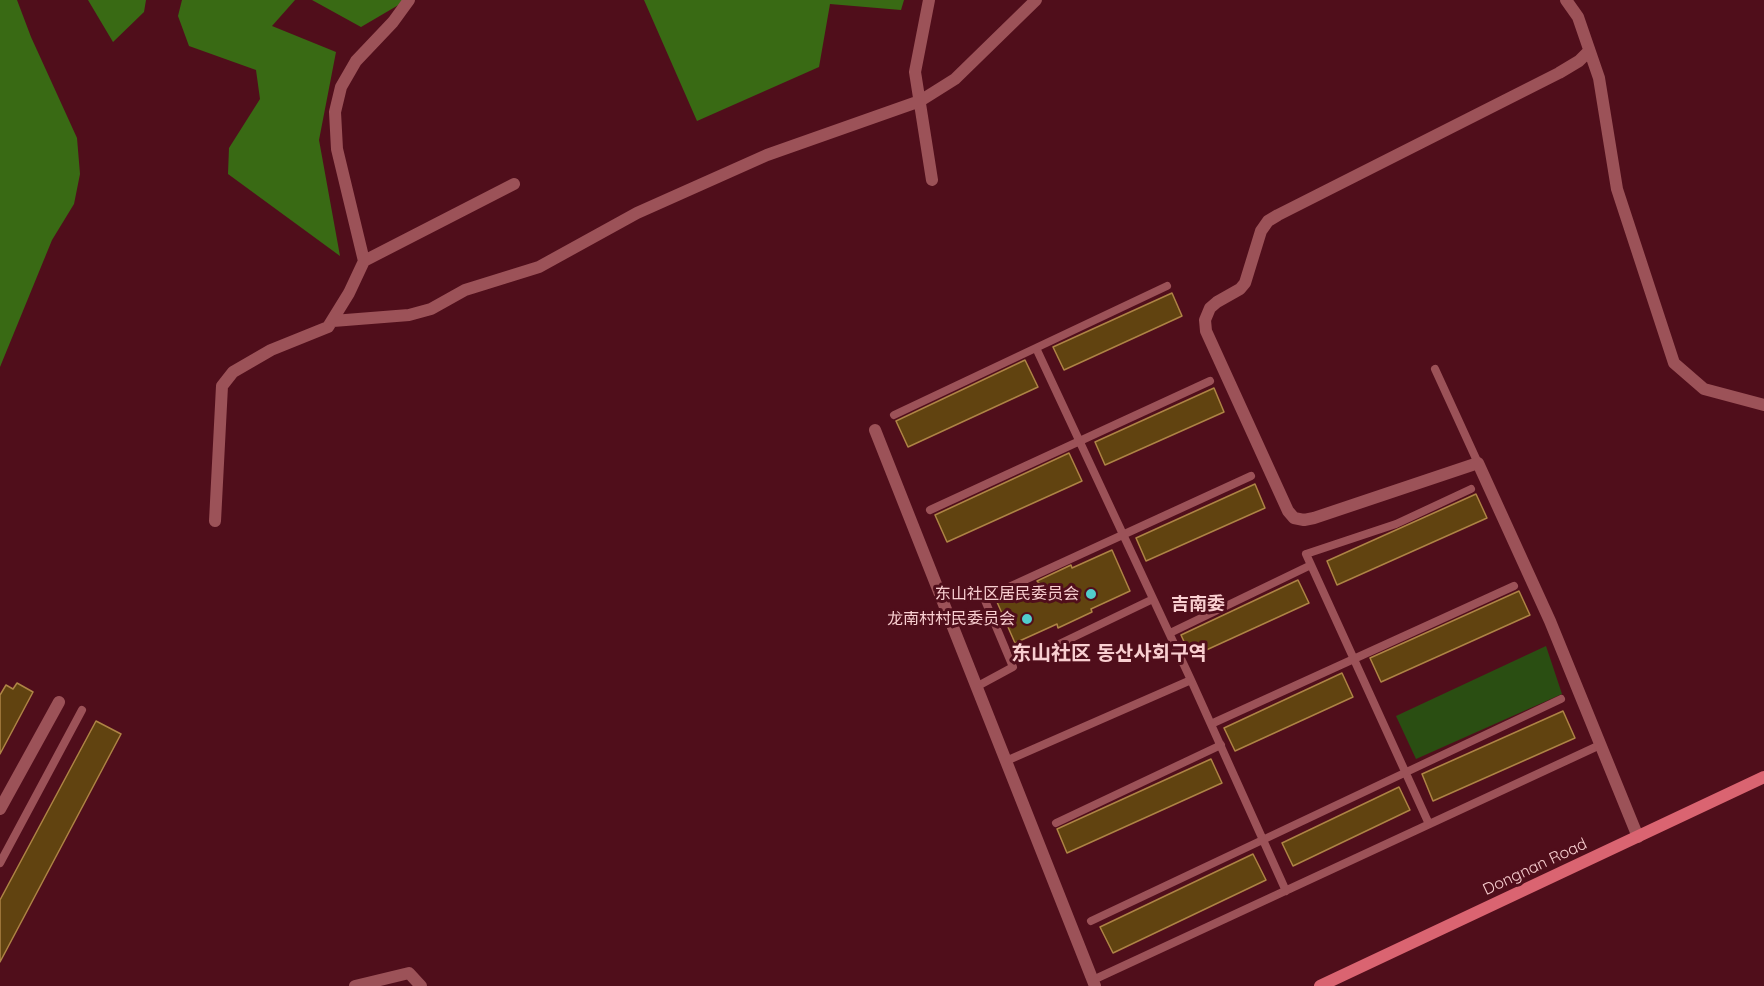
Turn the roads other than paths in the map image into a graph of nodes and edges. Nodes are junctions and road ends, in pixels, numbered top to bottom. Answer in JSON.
{"nodes":[{"id":1,"x":409,"y":0,"type":"edge"},
{"id":2,"x":929,"y":0,"type":"edge"},
{"id":3,"x":1036,"y":0,"type":"edge"},
{"id":4,"x":1566,"y":0,"type":"edge"},
{"id":5,"x":1589,"y":51,"type":"junction"},
{"id":6,"x":920,"y":101,"type":"junction"},
{"id":7,"x":932,"y":180,"type":"dead end"},
{"id":8,"x":514,"y":184,"type":"dead end"},
{"id":9,"x":364,"y":261,"type":"junction"},
{"id":10,"x":1167,"y":286,"type":"dead end"},
{"id":11,"x":333,"y":321,"type":"junction"},
{"id":12,"x":1036,"y":348,"type":"junction"},
{"id":13,"x":1435,"y":369,"type":"dead end"},
{"id":14,"x":1210,"y":381,"type":"dead end"},
{"id":15,"x":1764,"y":405,"type":"edge"},
{"id":16,"x":894,"y":415,"type":"dead end"},
{"id":17,"x":876,"y":430,"type":"dead end"},
{"id":18,"x":1080,"y":441,"type":"junction"},
{"id":19,"x":1478,"y":463,"type":"junction"},
{"id":20,"x":1251,"y":476,"type":"dead end"},
{"id":21,"x":1471,"y":489,"type":"dead end"},
{"id":22,"x":930,"y":510,"type":"dead end"},
{"id":23,"x":215,"y":521,"type":"dead end"},
{"id":24,"x":1123,"y":535,"type":"junction"},
{"id":25,"x":1311,"y":565,"type":"junction"},
{"id":26,"x":1514,"y":586,"type":"dead end"},
{"id":27,"x":1007,"y":588,"type":"dead end"},
{"id":28,"x":984,"y":598,"type":"dead end"},
{"id":29,"x":1153,"y":599,"type":"junction"},
{"id":30,"x":1170,"y":633,"type":"junction"},
{"id":31,"x":1030,"y":658,"type":"dead end"},
{"id":32,"x":1353,"y":659,"type":"junction"},
{"id":33,"x":1191,"y":680,"type":"junction"},
{"id":34,"x":975,"y":687,"type":"junction"},
{"id":35,"x":1561,"y":699,"type":"dead end"},
{"id":36,"x":59,"y":702,"type":"dead end"},
{"id":37,"x":82,"y":710,"type":"dead end"},
{"id":38,"x":1211,"y":724,"type":"junction"},
{"id":39,"x":1221,"y":745,"type":"junction"},
{"id":40,"x":1600,"y":745,"type":"junction"},
{"id":41,"x":1006,"y":761,"type":"junction"},
{"id":42,"x":1405,"y":773,"type":"junction"},
{"id":43,"x":1764,"y":777,"type":"edge"},
{"id":44,"x":0,"y":809,"type":"edge"},
{"id":45,"x":1056,"y":823,"type":"dead end"},
{"id":46,"x":1429,"y":824,"type":"junction"},
{"id":47,"x":1638,"y":837,"type":"junction"},
{"id":48,"x":1263,"y":840,"type":"junction"},
{"id":49,"x":1,"y":857,"type":"edge"},
{"id":50,"x":1286,"y":891,"type":"junction"},
{"id":51,"x":1091,"y":921,"type":"dead end"},
{"id":52,"x":1094,"y":983,"type":"edge"},
{"id":53,"x":355,"y":986,"type":"edge"},
{"id":54,"x":421,"y":986,"type":"edge"},
{"id":55,"x":1320,"y":986,"type":"edge"}],
"edges":[{"from":1,"to":9,"type":"street"},
{"from":2,"to":6,"type":"street"},
{"from":3,"to":6,"type":"street"},
{"from":4,"to":5,"type":"street"},
{"from":5,"to":15,"type":"street"},
{"from":5,"to":19,"type":"street"},
{"from":6,"to":7,"type":"street"},
{"from":6,"to":11,"type":"street"},
{"from":8,"to":9,"type":"street"},
{"from":9,"to":11,"type":"street"},
{"from":10,"to":12,"type":"lane"},
{"from":11,"to":23,"type":"street"},
{"from":12,"to":16,"type":"lane"},
{"from":12,"to":18,"type":"lane"},
{"from":13,"to":19,"type":"lane"},
{"from":14,"to":18,"type":"lane"},
{"from":17,"to":34,"type":"street"},
{"from":18,"to":22,"type":"lane"},
{"from":18,"to":24,"type":"lane"},
{"from":19,"to":40,"type":"street"},
{"from":20,"to":24,"type":"lane"},
{"from":21,"to":25,"type":"lane"},
{"from":24,"to":27,"type":"lane"},
{"from":24,"to":29,"type":"lane"},
{"from":25,"to":30,"type":"lane"},
{"from":25,"to":32,"type":"lane"},
{"from":26,"to":32,"type":"lane"},
{"from":28,"to":34,"type":"lane"},
{"from":29,"to":30,"type":"lane"},
{"from":29,"to":31,"type":"lane"},
{"from":30,"to":33,"type":"lane"},
{"from":32,"to":38,"type":"lane"},
{"from":32,"to":42,"type":"lane"},
{"from":33,"to":38,"type":"lane"},
{"from":33,"to":41,"type":"lane"},
{"from":34,"to":41,"type":"street"},
{"from":35,"to":42,"type":"lane"},
{"from":36,"to":44,"type":"street"},
{"from":37,"to":49,"type":"lane"},
{"from":38,"to":39,"type":"lane"},
{"from":39,"to":45,"type":"lane"},
{"from":39,"to":48,"type":"lane"},
{"from":40,"to":46,"type":"lane"},
{"from":40,"to":47,"type":"street"},
{"from":41,"to":52,"type":"street"},
{"from":42,"to":46,"type":"lane"},
{"from":42,"to":48,"type":"lane"},
{"from":43,"to":47,"type":"main road","name":"Dongnan Road"},
{"from":46,"to":50,"type":"lane"},
{"from":47,"to":55,"type":"main road","name":"Dongnan Road"},
{"from":48,"to":50,"type":"lane"},
{"from":48,"to":51,"type":"lane"},
{"from":50,"to":52,"type":"lane"},
{"from":53,"to":54,"type":"street"}]}
